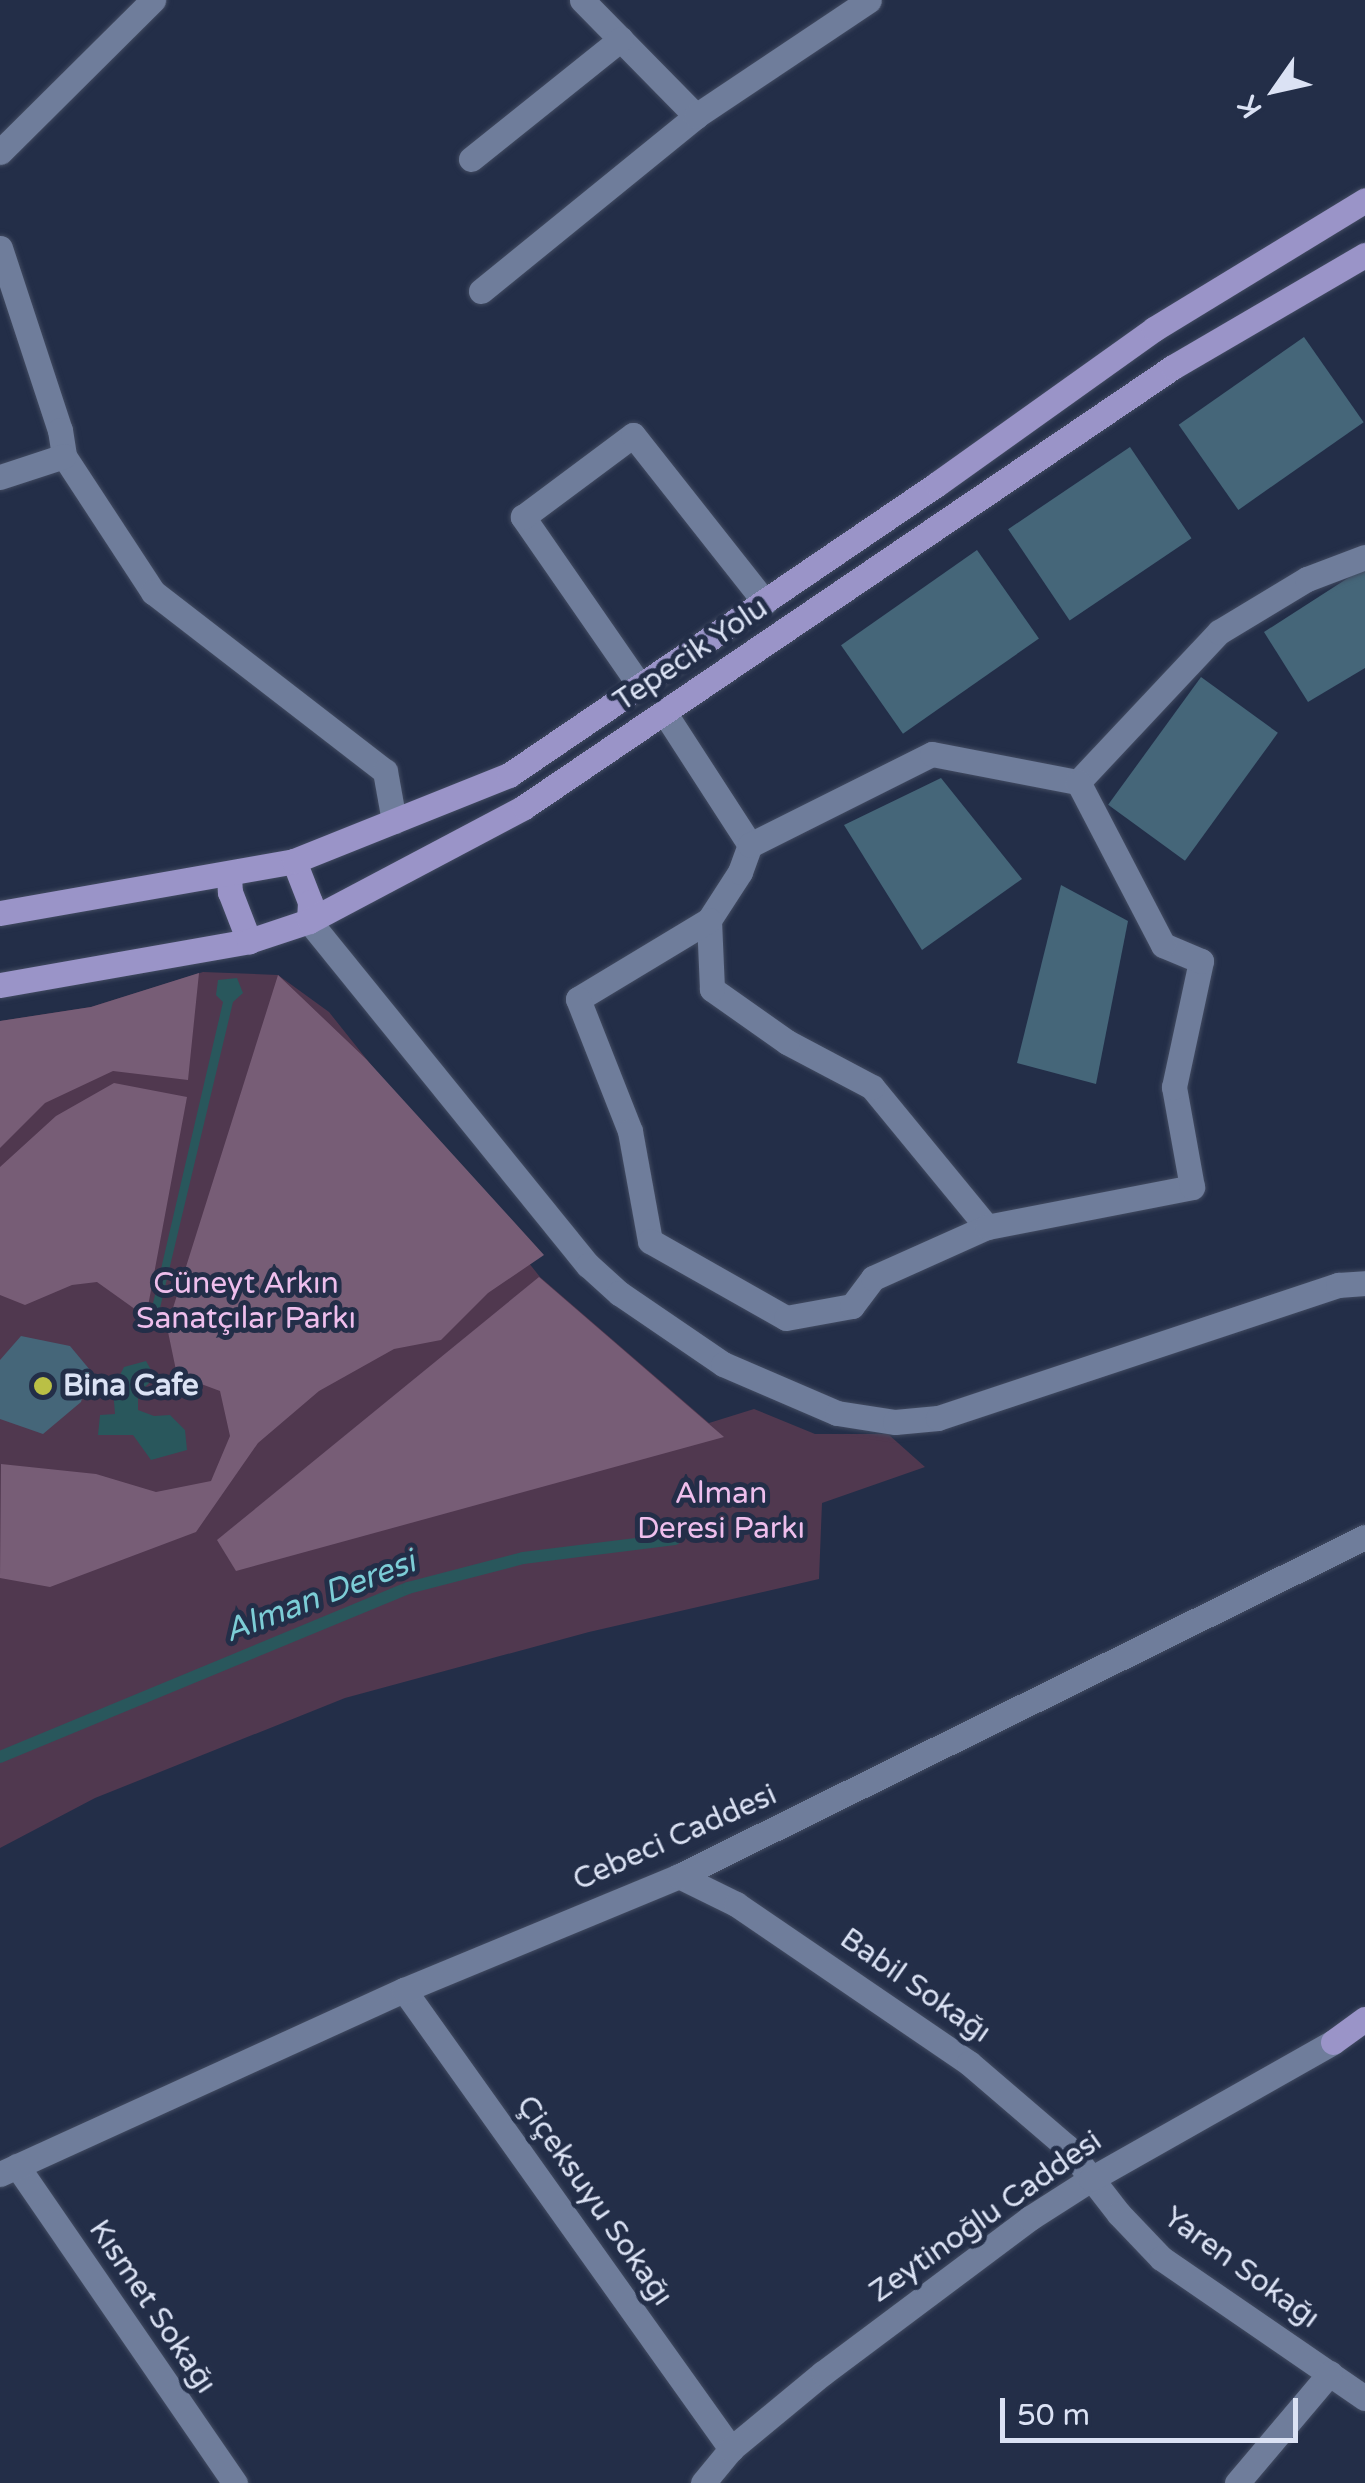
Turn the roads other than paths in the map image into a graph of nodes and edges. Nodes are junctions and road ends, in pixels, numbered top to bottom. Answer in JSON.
{"nodes":[{"id":1,"x":153,"y":0,"type":"edge"},
{"id":2,"x":582,"y":0,"type":"edge"},
{"id":3,"x":868,"y":0,"type":"edge"},
{"id":4,"x":620,"y":40,"type":"junction"},
{"id":5,"x":696,"y":116,"type":"junction"},
{"id":6,"x":0,"y":152,"type":"edge"},
{"id":7,"x":471,"y":159,"type":"dead end"},
{"id":8,"x":1365,"y":200,"type":"edge"},
{"id":9,"x":0,"y":248,"type":"edge"},
{"id":10,"x":1365,"y":255,"type":"edge"},
{"id":11,"x":482,"y":291,"type":"dead end"},
{"id":12,"x":64,"y":456,"type":"junction"},
{"id":13,"x":0,"y":477,"type":"edge"},
{"id":14,"x":1365,"y":557,"type":"edge"},
{"id":15,"x":765,"y":602,"type":"junction"},
{"id":16,"x":640,"y":686,"type":"junction"},
{"id":17,"x":664,"y":712,"type":"junction"},
{"id":18,"x":1078,"y":782,"type":"junction"},
{"id":19,"x":394,"y":821,"type":"junction"},
{"id":20,"x":750,"y":845,"type":"junction"},
{"id":21,"x":294,"y":861,"type":"junction"},
{"id":22,"x":228,"y":875,"type":"junction"},
{"id":23,"x":0,"y":913,"type":"edge"},
{"id":24,"x":709,"y":920,"type":"junction"},
{"id":25,"x":309,"y":921,"type":"junction"},
{"id":26,"x":249,"y":941,"type":"junction"},
{"id":27,"x":0,"y":985,"type":"edge"},
{"id":28,"x":987,"y":1227,"type":"junction"},
{"id":29,"x":1365,"y":1283,"type":"edge"},
{"id":30,"x":1365,"y":1536,"type":"edge"},
{"id":31,"x":678,"y":1876,"type":"junction"},
{"id":32,"x":404,"y":1990,"type":"junction"},
{"id":33,"x":1365,"y":2019,"type":"edge"},
{"id":34,"x":1365,"y":2034,"type":"edge"},
{"id":35,"x":1333,"y":2042,"type":"junction"},
{"id":36,"x":8,"y":2170,"type":"edge"},
{"id":37,"x":1091,"y":2178,"type":"junction"},
{"id":38,"x":1330,"y":2373,"type":"junction"},
{"id":39,"x":1365,"y":2398,"type":"edge"},
{"id":40,"x":731,"y":2450,"type":"junction"},
{"id":41,"x":235,"y":2483,"type":"edge"},
{"id":42,"x":703,"y":2483,"type":"edge"},
{"id":43,"x":1237,"y":2483,"type":"edge"}],
"edges":[{"from":1,"to":6,"type":"street"},
{"from":2,"to":4,"type":"street"},
{"from":3,"to":5,"type":"street"},
{"from":4,"to":5,"type":"street"},
{"from":4,"to":7,"type":"street"},
{"from":5,"to":11,"type":"street"},
{"from":8,"to":15,"type":"main road","name":"Tepecik Yolu"},
{"from":9,"to":12,"type":"street"},
{"from":10,"to":17,"type":"main road","name":"Tepecik Yolu"},
{"from":12,"to":13,"type":"street"},
{"from":12,"to":19,"type":"street"},
{"from":14,"to":18,"type":"street"},
{"from":15,"to":16,"type":"main road","name":"Tepecik Yolu"},
{"from":15,"to":16,"type":"street"},
{"from":16,"to":19,"type":"main road","name":"Tepecik Yolu"},
{"from":17,"to":20,"type":"street"},
{"from":17,"to":25,"type":"main road","name":"Tepecik Yolu"},
{"from":18,"to":20,"type":"street"},
{"from":18,"to":28,"type":"street"},
{"from":19,"to":21,"type":"main road","name":"Tepecik Yolu"},
{"from":20,"to":24,"type":"street"},
{"from":21,"to":22,"type":"main road","name":"Tepecik Yolu"},
{"from":21,"to":25,"type":"main road"},
{"from":22,"to":23,"type":"main road","name":"Tepecik Yolu"},
{"from":22,"to":26,"type":"main road"},
{"from":24,"to":28,"type":"street"},
{"from":24,"to":28,"type":"street"},
{"from":25,"to":26,"type":"main road","name":"Tepecik Yolu"},
{"from":25,"to":29,"type":"street"},
{"from":26,"to":27,"type":"main road","name":"Tepecik Yolu"},
{"from":30,"to":31,"type":"street","name":"Cebeci Caddesi"},
{"from":31,"to":32,"type":"street","name":"Cebeci Caddesi"},
{"from":31,"to":37,"type":"street","name":"Babil Sokağı"},
{"from":32,"to":36,"type":"street","name":"Cebeci Caddesi"},
{"from":32,"to":40,"type":"street","name":"Çiçeksuyu Sokağı"},
{"from":33,"to":35,"type":"main road"},
{"from":34,"to":35,"type":"main road"},
{"from":35,"to":37,"type":"street","name":"Zeytinoğlu Caddesi"},
{"from":36,"to":41,"type":"street","name":"Kısmet Sokağı"},
{"from":37,"to":38,"type":"street","name":"Yaren Sokağı"},
{"from":37,"to":40,"type":"street","name":"Zeytinoğlu Caddesi"},
{"from":38,"to":39,"type":"street","name":"Yaren Sokağı"},
{"from":38,"to":43,"type":"street"},
{"from":40,"to":42,"type":"street","name":"Zeytinoğlu Caddesi"}]}
